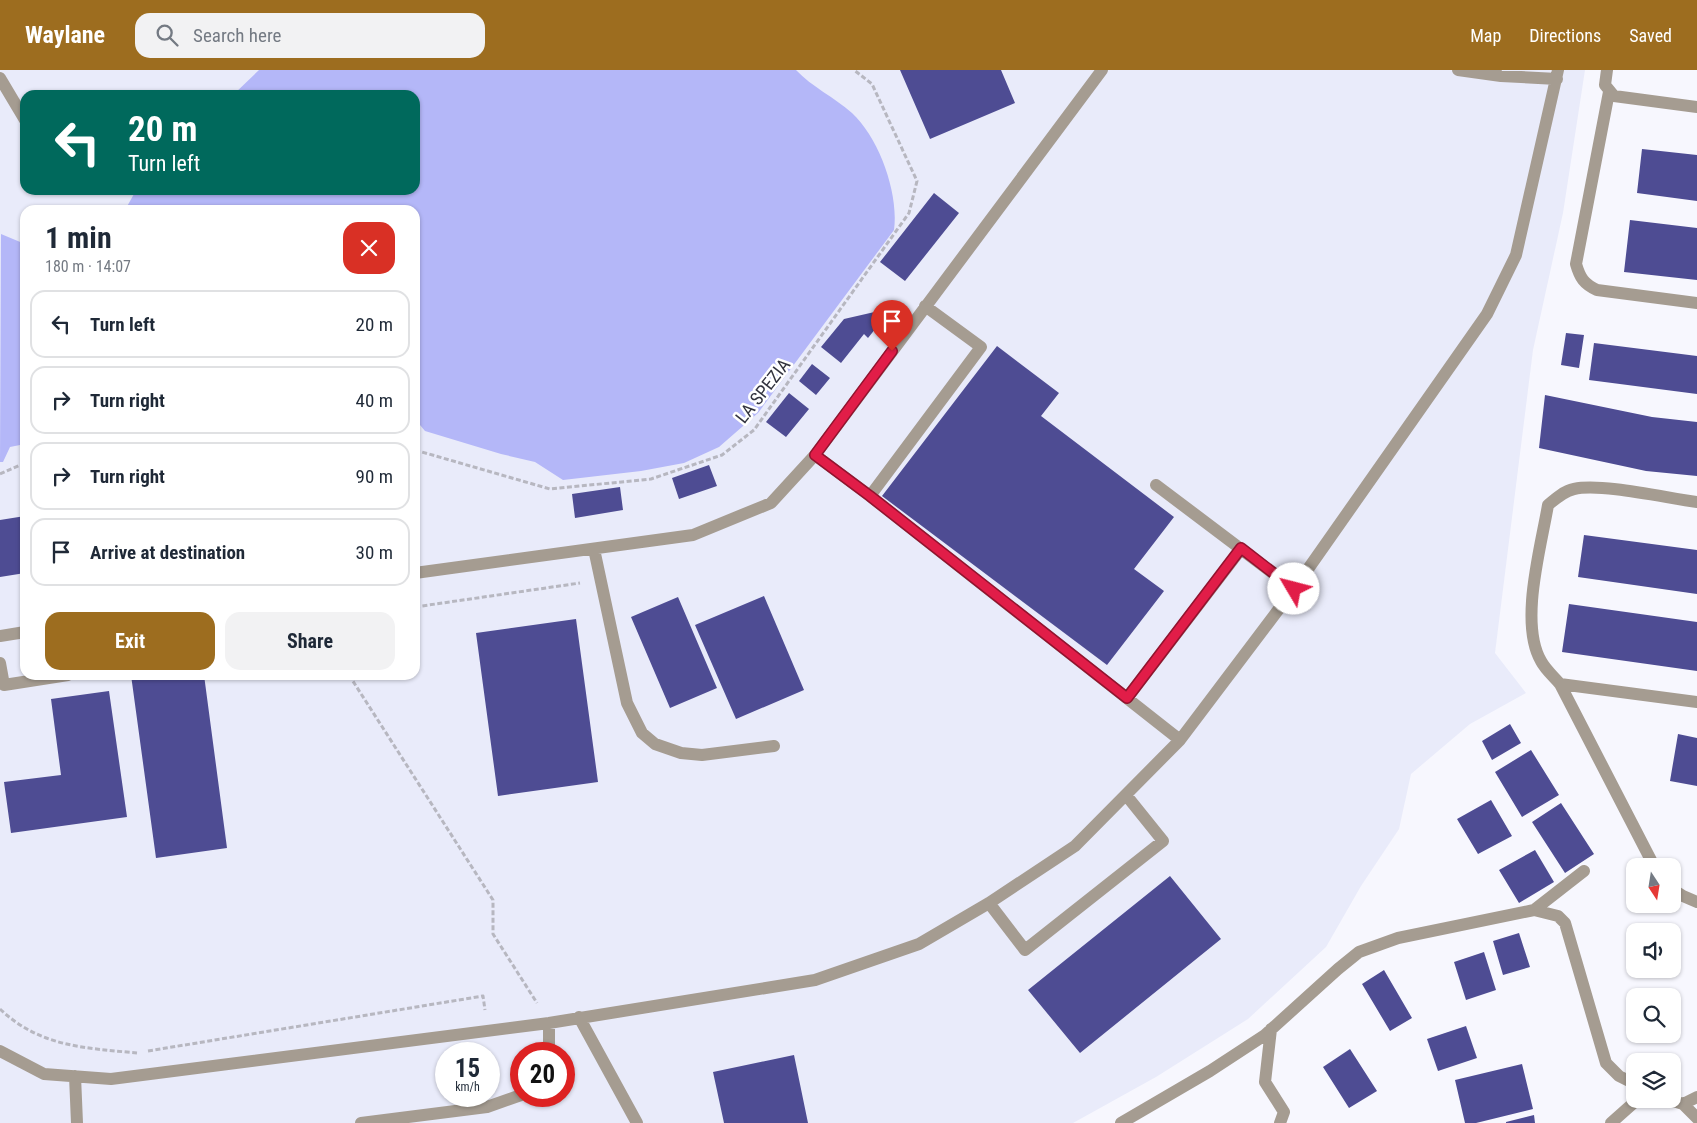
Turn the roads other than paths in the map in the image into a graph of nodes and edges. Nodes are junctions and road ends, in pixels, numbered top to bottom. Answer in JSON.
{"nodes":[{"id":1,"x":1102,"y":70,"type":"edge"},
{"id":2,"x":1458,"y":70,"type":"edge"},
{"id":3,"x":1607,"y":70,"type":"edge"},
{"id":4,"x":1502,"y":73,"type":"edge"},
{"id":5,"x":1558,"y":74,"type":"edge"},
{"id":6,"x":0,"y":78,"type":"edge"},
{"id":7,"x":1609,"y":92,"type":"junction"},
{"id":8,"x":1697,"y":107,"type":"edge"},
{"id":9,"x":20,"y":112,"type":"edge"},
{"id":10,"x":1697,"y":303,"type":"edge"},
{"id":11,"x":925,"y":306,"type":"junction"},
{"id":12,"x":815,"y":455,"type":"junction"},
{"id":13,"x":1156,"y":485,"type":"dead end"},
{"id":14,"x":870,"y":496,"type":"junction"},
{"id":15,"x":1697,"y":502,"type":"edge"},
{"id":16,"x":1241,"y":548,"type":"junction"},
{"id":17,"x":594,"y":549,"type":"junction"},
{"id":18,"x":420,"y":572,"type":"edge"},
{"id":19,"x":1294,"y":589,"type":"junction"},
{"id":20,"x":20,"y":633,"type":"edge"},
{"id":21,"x":0,"y":636,"type":"edge"},
{"id":22,"x":0,"y":663,"type":"edge"},
{"id":23,"x":36,"y":680,"type":"edge"},
{"id":24,"x":1560,"y":684,"type":"junction"},
{"id":25,"x":1127,"y":698,"type":"junction"},
{"id":26,"x":1697,"y":702,"type":"edge"},
{"id":27,"x":1180,"y":740,"type":"junction"},
{"id":28,"x":774,"y":746,"type":"dead end"},
{"id":29,"x":1126,"y":795,"type":"junction"},
{"id":30,"x":1650,"y":858,"type":"edge"},
{"id":31,"x":1584,"y":871,"type":"dead end"},
{"id":32,"x":1681,"y":895,"type":"edge"},
{"id":33,"x":1697,"y":902,"type":"edge"},
{"id":34,"x":989,"y":903,"type":"junction"},
{"id":35,"x":1534,"y":910,"type":"junction"},
{"id":36,"x":578,"y":1017,"type":"junction"},
{"id":37,"x":549,"y":1023,"type":"junction"},
{"id":38,"x":1271,"y":1029,"type":"junction"},
{"id":39,"x":549,"y":1042,"type":"edge"},
{"id":40,"x":0,"y":1051,"type":"edge"},
{"id":41,"x":75,"y":1076,"type":"junction"},
{"id":42,"x":1626,"y":1080,"type":"edge"},
{"id":43,"x":1697,"y":1097,"type":"edge"},
{"id":44,"x":510,"y":1099,"type":"edge"},
{"id":45,"x":1683,"y":1104,"type":"joint"},
{"id":46,"x":1628,"y":1108,"type":"edge"},
{"id":47,"x":1697,"y":1118,"type":"edge"},
{"id":48,"x":1125,"y":1122,"type":"edge"},
{"id":49,"x":77,"y":1123,"type":"edge"},
{"id":50,"x":361,"y":1123,"type":"edge"},
{"id":51,"x":636,"y":1123,"type":"edge"},
{"id":52,"x":1280,"y":1123,"type":"edge"},
{"id":53,"x":1611,"y":1123,"type":"edge"}],
"edges":[{"from":1,"to":11,"type":"street"},
{"from":2,"to":4,"type":"street"},
{"from":3,"to":7,"type":"street"},
{"from":4,"to":5,"type":"street"},
{"from":5,"to":19,"type":"street"},
{"from":6,"to":9,"type":"street"},
{"from":7,"to":8,"type":"street"},
{"from":7,"to":10,"type":"street"},
{"from":11,"to":12,"type":"street"},
{"from":11,"to":14,"type":"street"},
{"from":12,"to":14,"type":"street"},
{"from":12,"to":17,"type":"street"},
{"from":13,"to":16,"type":"street"},
{"from":14,"to":25,"type":"street"},
{"from":15,"to":24,"type":"street"},
{"from":16,"to":19,"type":"street"},
{"from":16,"to":25,"type":"street"},
{"from":17,"to":18,"type":"street"},
{"from":17,"to":28,"type":"street"},
{"from":19,"to":27,"type":"street"},
{"from":20,"to":21,"type":"street"},
{"from":22,"to":23,"type":"street"},
{"from":24,"to":26,"type":"street"},
{"from":24,"to":30,"type":"street"},
{"from":25,"to":27,"type":"street"},
{"from":27,"to":29,"type":"street"},
{"from":29,"to":34,"type":"street"},
{"from":29,"to":34,"type":"street"},
{"from":31,"to":35,"type":"street"},
{"from":32,"to":33,"type":"street"},
{"from":34,"to":36,"type":"street"},
{"from":35,"to":38,"type":"street"},
{"from":35,"to":42,"type":"street"},
{"from":36,"to":37,"type":"street"},
{"from":36,"to":51,"type":"street"},
{"from":37,"to":39,"type":"street"},
{"from":37,"to":41,"type":"street"},
{"from":38,"to":48,"type":"street"},
{"from":38,"to":52,"type":"street"},
{"from":40,"to":41,"type":"street"},
{"from":41,"to":49,"type":"street"},
{"from":43,"to":45,"type":"street"},
{"from":44,"to":50,"type":"street"},
{"from":45,"to":47,"type":"street"},
{"from":46,"to":53,"type":"street"}]}
